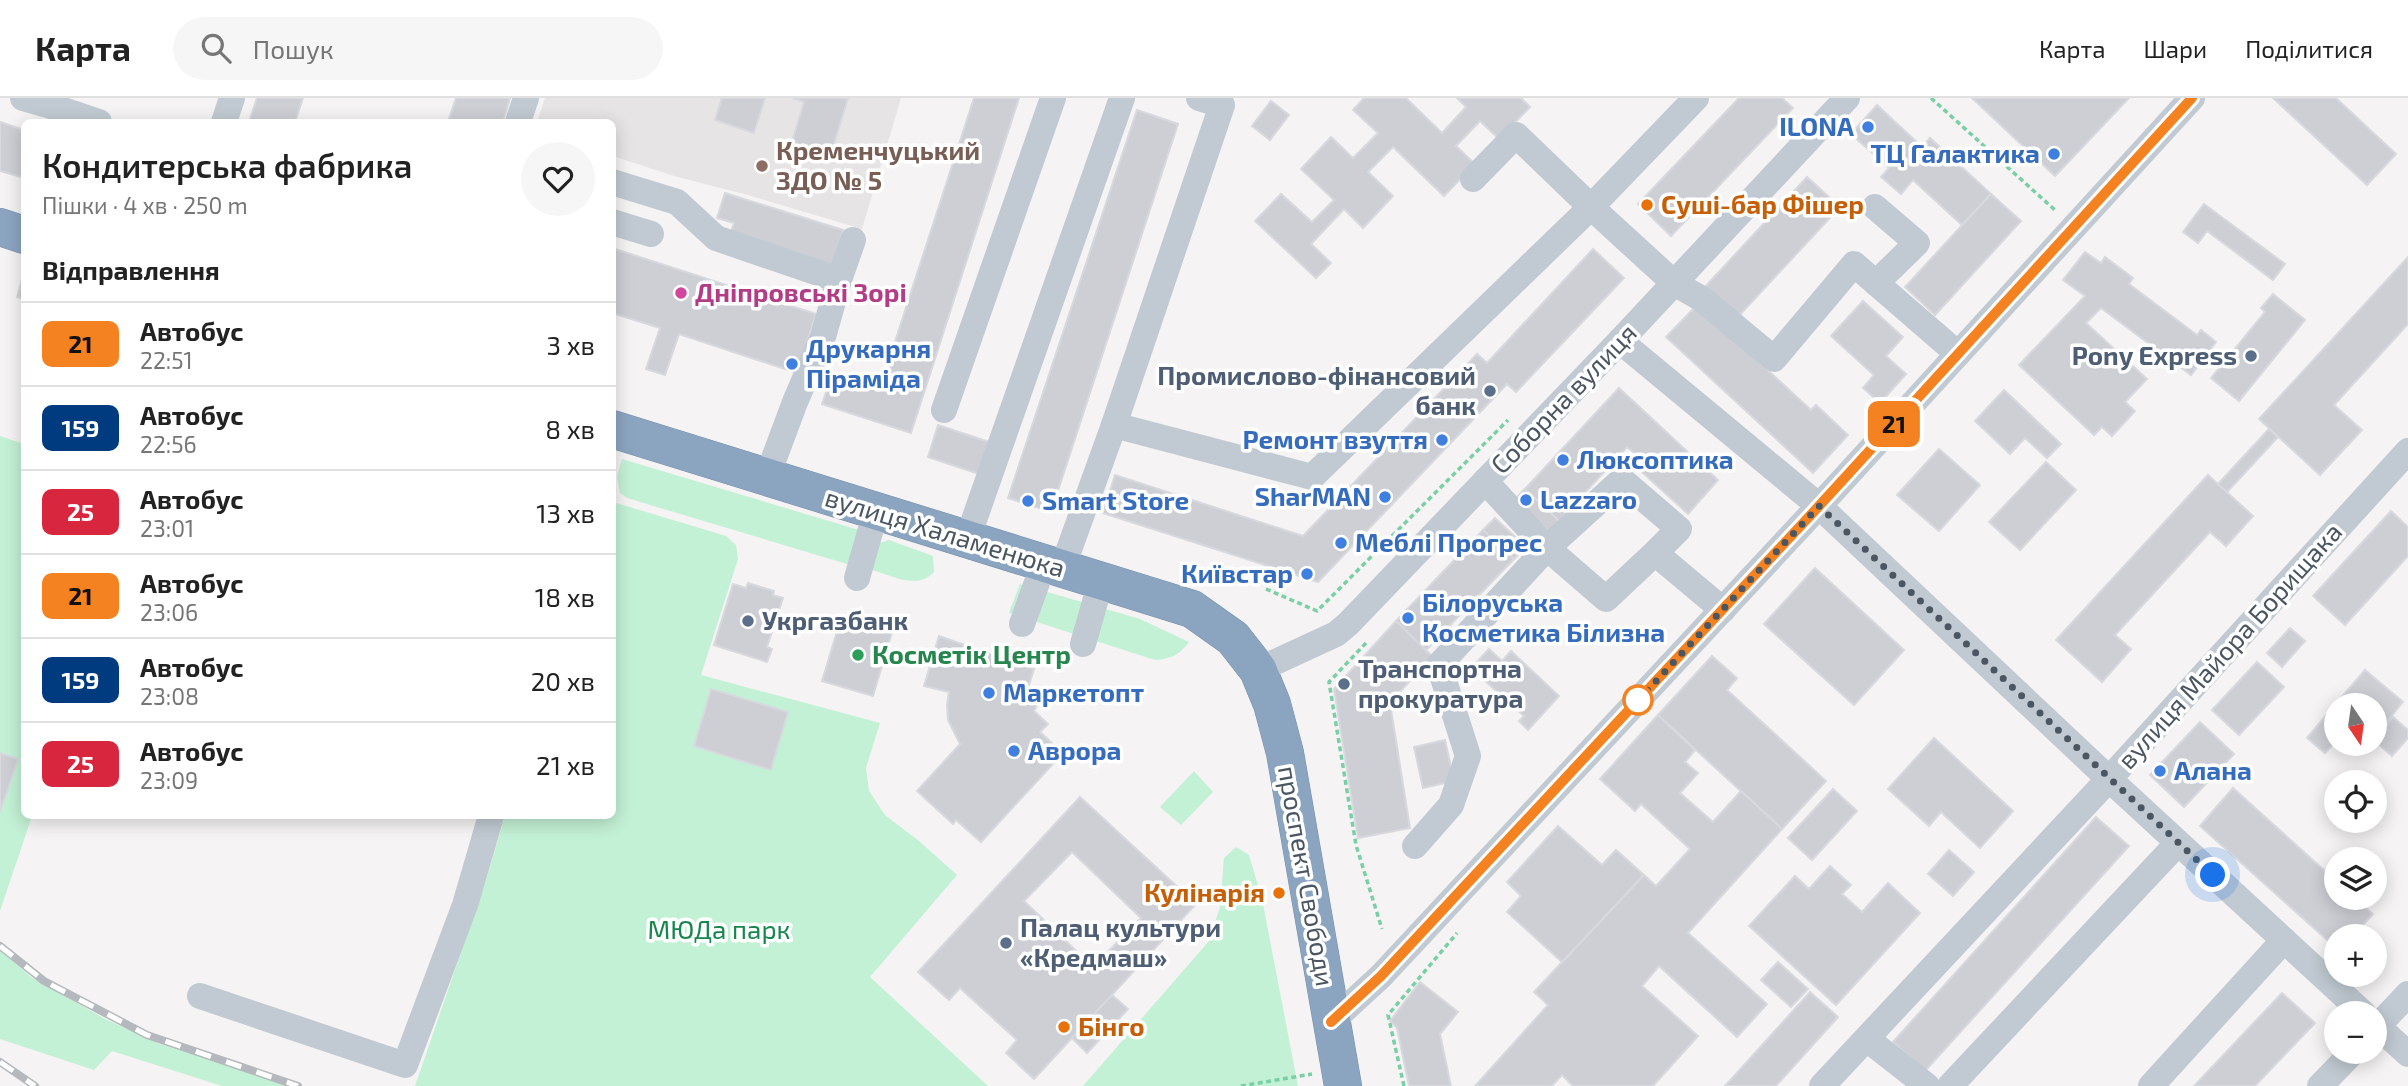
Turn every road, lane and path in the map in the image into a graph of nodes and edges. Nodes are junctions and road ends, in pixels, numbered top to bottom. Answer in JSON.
{"nodes":[{"id":1,"x":23,"y":98,"type":"edge"},
{"id":2,"x":232,"y":98,"type":"edge"},
{"id":3,"x":526,"y":98,"type":"edge"},
{"id":4,"x":1054,"y":98,"type":"edge"},
{"id":5,"x":1122,"y":98,"type":"edge"},
{"id":6,"x":1199,"y":98,"type":"edge"},
{"id":7,"x":1696,"y":98,"type":"edge"},
{"id":8,"x":1847,"y":98,"type":"edge"},
{"id":9,"x":1931,"y":98,"type":"edge"},
{"id":10,"x":2192,"y":98,"type":"edge"},
{"id":11,"x":51,"y":102,"type":"edge"},
{"id":12,"x":92,"y":119,"type":"edge"},
{"id":13,"x":225,"y":119,"type":"edge"},
{"id":14,"x":519,"y":119,"type":"edge"},
{"id":15,"x":1473,"y":180,"type":"dead end"},
{"id":16,"x":616,"y":183,"type":"edge"},
{"id":17,"x":2064,"y":202,"type":"dead end"},
{"id":18,"x":1591,"y":207,"type":"junction"},
{"id":19,"x":1875,"y":207,"type":"dead end"},
{"id":20,"x":616,"y":223,"type":"edge"},
{"id":21,"x":0,"y":227,"type":"edge"},
{"id":22,"x":21,"y":234,"type":"edge"},
{"id":23,"x":651,"y":234,"type":"dead end"},
{"id":24,"x":853,"y":240,"type":"dead end"},
{"id":25,"x":839,"y":279,"type":"junction"},
{"id":26,"x":1674,"y":283,"type":"junction"},
{"id":27,"x":1876,"y":283,"type":"junction"},
{"id":28,"x":1620,"y":341,"type":"junction"},
{"id":29,"x":1958,"y":354,"type":"junction"},
{"id":30,"x":944,"y":410,"type":"dead end"},
{"id":31,"x":1513,"y":415,"type":"dead end"},
{"id":32,"x":1114,"y":425,"type":"junction"},
{"id":33,"x":616,"y":430,"type":"edge"},
{"id":34,"x":2408,"y":451,"type":"edge"},
{"id":35,"x":767,"y":477,"type":"junction"},
{"id":36,"x":1485,"y":481,"type":"junction"},
{"id":37,"x":1819,"y":506,"type":"junction"},
{"id":38,"x":876,"y":511,"type":"junction"},
{"id":39,"x":967,"y":540,"type":"junction"},
{"id":40,"x":1547,"y":548,"type":"junction"},
{"id":41,"x":1655,"y":553,"type":"junction"},
{"id":42,"x":1053,"y":566,"type":"junction"},
{"id":43,"x":857,"y":578,"type":"dead end"},
{"id":44,"x":1101,"y":581,"type":"junction"},
{"id":45,"x":1266,"y":589,"type":"dead end"},
{"id":46,"x":1723,"y":610,"type":"junction"},
{"id":47,"x":1022,"y":624,"type":"dead end"},
{"id":48,"x":1083,"y":645,"type":"dead end"},
{"id":49,"x":1258,"y":670,"type":"junction"},
{"id":50,"x":1332,"y":713,"type":"dead end"},
{"id":51,"x":2109,"y":779,"type":"junction"},
{"id":52,"x":490,"y":819,"type":"edge"},
{"id":53,"x":2178,"y":843,"type":"junction"},
{"id":54,"x":1415,"y":846,"type":"dead end"},
{"id":55,"x":1382,"y":929,"type":"dead end"},
{"id":56,"x":1458,"y":931,"type":"dead end"},
{"id":57,"x":2284,"y":940,"type":"junction"},
{"id":58,"x":2408,"y":994,"type":"edge"},
{"id":59,"x":200,"y":996,"type":"dead end"},
{"id":60,"x":2349,"y":1001,"type":"edge"},
{"id":61,"x":2387,"y":1011,"type":"edge"},
{"id":62,"x":1331,"y":1022,"type":"junction"},
{"id":63,"x":2387,"y":1036,"type":"edge"},
{"id":64,"x":1867,"y":1038,"type":"junction"},
{"id":65,"x":2408,"y":1054,"type":"edge"},
{"id":66,"x":2341,"y":1064,"type":"edge"},
{"id":67,"x":1328,"y":1080,"type":"edge"},
{"id":68,"x":1241,"y":1086,"type":"edge"},
{"id":69,"x":1404,"y":1086,"type":"edge"},
{"id":70,"x":1822,"y":1086,"type":"edge"},
{"id":71,"x":1927,"y":1086,"type":"edge"},
{"id":72,"x":1950,"y":1086,"type":"edge"},
{"id":73,"x":2151,"y":1086,"type":"edge"},
{"id":74,"x":2320,"y":1086,"type":"edge"}],
"edges":[{"from":1,"to":11,"type":"street"},
{"from":2,"to":13,"type":"street"},
{"from":3,"to":14,"type":"street"},
{"from":4,"to":30,"type":"street"},
{"from":5,"to":39,"type":"street"},
{"from":6,"to":32,"type":"street"},
{"from":7,"to":18,"type":"street"},
{"from":8,"to":26,"type":"street","name":"Соборна вулиця"},
{"from":9,"to":17,"type":"path"},
{"from":10,"to":29,"type":"street"},
{"from":11,"to":12,"type":"street"},
{"from":15,"to":18,"type":"street"},
{"from":16,"to":25,"type":"street"},
{"from":18,"to":26,"type":"street"},
{"from":18,"to":32,"type":"street"},
{"from":19,"to":27,"type":"street"},
{"from":20,"to":23,"type":"street"},
{"from":21,"to":22,"type":"highway"},
{"from":24,"to":25,"type":"street"},
{"from":25,"to":35,"type":"street"},
{"from":26,"to":27,"type":"street"},
{"from":26,"to":28,"type":"street","name":"Соборна вулиця"},
{"from":27,"to":29,"type":"street"},
{"from":28,"to":36,"type":"street","name":"Соборна вулиця"},
{"from":28,"to":37,"type":"street"},
{"from":29,"to":37,"type":"street"},
{"from":31,"to":45,"type":"path"},
{"from":32,"to":42,"type":"street"},
{"from":33,"to":35,"type":"highway","name":"вулиця Халаменюка"},
{"from":34,"to":51,"type":"street","name":"вулиця Майора Борищака"},
{"from":35,"to":38,"type":"highway","name":"вулиця Халаменюка"},
{"from":36,"to":40,"type":"street"},
{"from":36,"to":49,"type":"street","name":"Соборна вулиця"},
{"from":37,"to":46,"type":"street"},
{"from":37,"to":51,"type":"street"},
{"from":38,"to":39,"type":"highway","name":"вулиця Халаменюка"},
{"from":38,"to":43,"type":"street"},
{"from":39,"to":42,"type":"highway","name":"вулиця Халаменюка"},
{"from":40,"to":41,"type":"street"},
{"from":40,"to":41,"type":"street"},
{"from":40,"to":54,"type":"street"},
{"from":41,"to":46,"type":"street"},
{"from":42,"to":44,"type":"highway","name":"вулиця Халаменюка"},
{"from":42,"to":47,"type":"street"},
{"from":44,"to":48,"type":"street"},
{"from":44,"to":49,"type":"highway","name":"вулиця Халаменюка"},
{"from":46,"to":62,"type":"street"},
{"from":49,"to":62,"type":"highway","name":"проспект Свободи"},
{"from":50,"to":55,"type":"path"},
{"from":51,"to":53,"type":"street"},
{"from":51,"to":64,"type":"street","name":"вулиця Майора Борищака"},
{"from":52,"to":59,"type":"street"},
{"from":53,"to":57,"type":"street"},
{"from":53,"to":72,"type":"street"},
{"from":56,"to":69,"type":"path"},
{"from":57,"to":60,"type":"street"},
{"from":57,"to":73,"type":"street"},
{"from":58,"to":61,"type":"street"},
{"from":62,"to":67,"type":"highway","name":"проспект Свободи"},
{"from":63,"to":65,"type":"street"},
{"from":64,"to":70,"type":"street","name":"вулиця Майора Борищака"},
{"from":64,"to":71,"type":"street"},
{"from":66,"to":74,"type":"street"},
{"from":67,"to":68,"type":"path"}]}
